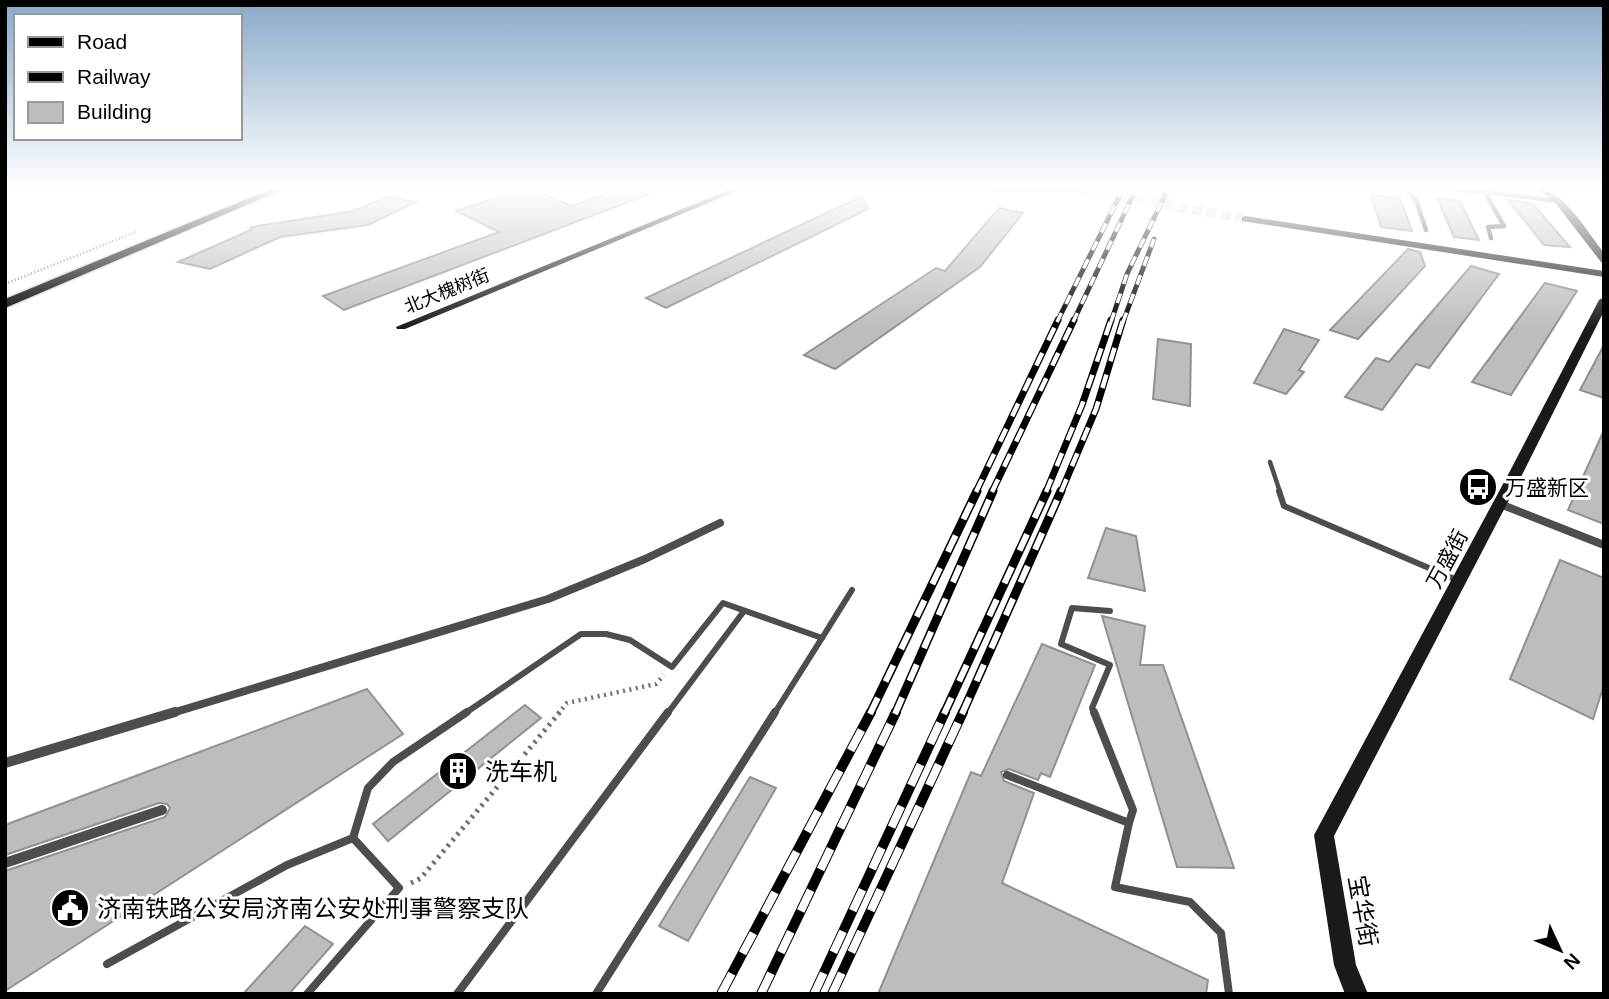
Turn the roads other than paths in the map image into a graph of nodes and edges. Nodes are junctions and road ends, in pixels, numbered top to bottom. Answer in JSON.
{"nodes":[{"id":1,"x":144,"y":236,"type":"edge"},
{"id":2,"x":168,"y":236,"type":"edge"},
{"id":3,"x":624,"y":236,"type":"edge"},
{"id":4,"x":1353,"y":236,"type":"edge"},
{"id":5,"x":1585,"y":236,"type":"edge"},
{"id":6,"x":1604,"y":260,"type":"edge"},
{"id":7,"x":1604,"y":274,"type":"edge"},
{"id":8,"x":5,"y":291,"type":"edge"},
{"id":9,"x":1604,"y":300,"type":"edge"},
{"id":10,"x":5,"y":304,"type":"edge"},
{"id":11,"x":401,"y":327,"type":"dead end"},
{"id":12,"x":1270,"y":462,"type":"dead end"},
{"id":13,"x":1500,"y":503,"type":"junction"},
{"id":14,"x":720,"y":523,"type":"dead end"},
{"id":15,"x":1604,"y":545,"type":"edge"},
{"id":16,"x":1459,"y":580,"type":"junction"},
{"id":17,"x":852,"y":590,"type":"dead end"},
{"id":18,"x":744,"y":611,"type":"junction"},
{"id":19,"x":1111,"y":611,"type":"dead end"},
{"id":20,"x":822,"y":638,"type":"junction"},
{"id":21,"x":5,"y":763,"type":"edge"},
{"id":22,"x":1007,"y":775,"type":"dead end"},
{"id":23,"x":162,"y":810,"type":"dead end"},
{"id":24,"x":1129,"y":823,"type":"junction"},
{"id":25,"x":1324,"y":835,"type":"joint"},
{"id":26,"x":353,"y":838,"type":"junction"},
{"id":27,"x":5,"y":863,"type":"edge"},
{"id":28,"x":107,"y":964,"type":"dead end"},
{"id":29,"x":307,"y":994,"type":"edge"},
{"id":30,"x":457,"y":994,"type":"edge"},
{"id":31,"x":596,"y":994,"type":"edge"},
{"id":32,"x":1229,"y":994,"type":"edge"},
{"id":33,"x":1357,"y":994,"type":"edge"}],
"edges":[{"from":1,"to":8,"type":"main road"},
{"from":2,"to":10,"type":"main road"},
{"from":3,"to":11,"type":"street","name":"北大槐树街"},
{"from":4,"to":7,"type":"street"},
{"from":5,"to":6,"type":"street"},
{"from":9,"to":13,"type":"street","name":"万盛街"},
{"from":12,"to":16,"type":"lane"},
{"from":13,"to":15,"type":"street"},
{"from":13,"to":16,"type":"street","name":"万盛街"},
{"from":14,"to":21,"type":"street"},
{"from":16,"to":25,"type":"street","name":"万盛街"},
{"from":17,"to":20,"type":"lane"},
{"from":18,"to":20,"type":"lane"},
{"from":18,"to":26,"type":"lane"},
{"from":18,"to":30,"type":"lane"},
{"from":19,"to":24,"type":"lane"},
{"from":20,"to":31,"type":"lane"},
{"from":22,"to":24,"type":"lane"},
{"from":23,"to":27,"type":"street"},
{"from":24,"to":32,"type":"lane"},
{"from":25,"to":33,"type":"street","name":"宝华街"},
{"from":26,"to":28,"type":"lane"},
{"from":26,"to":29,"type":"lane"}]}
